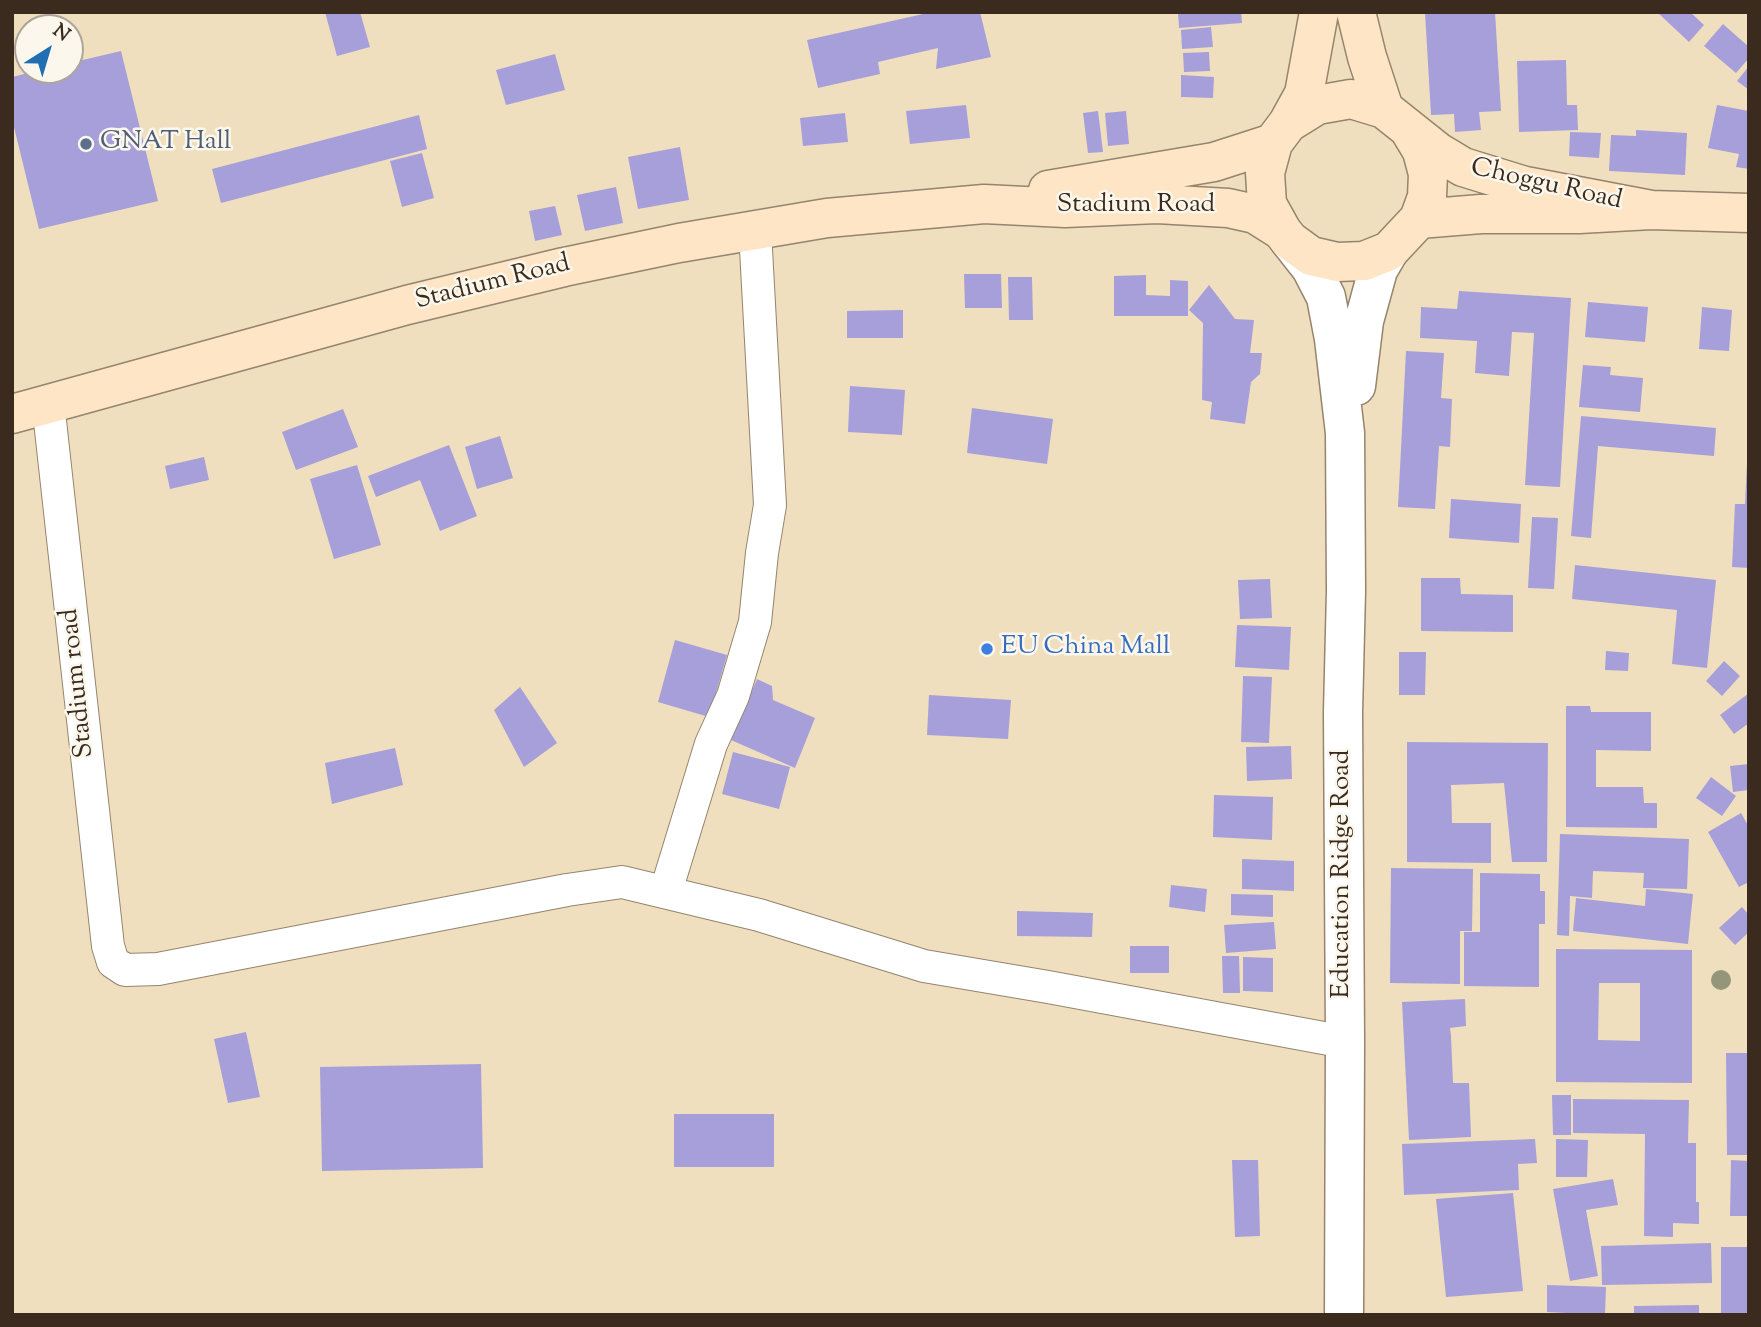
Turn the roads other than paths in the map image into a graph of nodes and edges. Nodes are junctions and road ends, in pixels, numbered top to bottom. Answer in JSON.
{"nodes":[{"id":1,"x":1319,"y":12,"type":"edge"},
{"id":2,"x":1356,"y":12,"type":"edge"},
{"id":3,"x":1397,"y":120,"type":"junction"},
{"id":4,"x":1281,"y":133,"type":"junction"},
{"id":5,"x":984,"y":204,"type":"junction"},
{"id":6,"x":1651,"y":209,"type":"junction"},
{"id":7,"x":1749,"y":214,"type":"edge"},
{"id":8,"x":1419,"y":219,"type":"junction"},
{"id":9,"x":755,"y":231,"type":"junction"},
{"id":10,"x":1286,"y":235,"type":"junction"},
{"id":11,"x":1389,"y":251,"type":"junction"},
{"id":12,"x":48,"y":403,"type":"junction"},
{"id":13,"x":12,"y":414,"type":"edge"},
{"id":14,"x":1345,"y":433,"type":"junction"},
{"id":15,"x":666,"y":891,"type":"junction"},
{"id":16,"x":1345,"y":1042,"type":"junction"},
{"id":17,"x":1344,"y":1315,"type":"edge"}],
"edges":[{"from":1,"to":4,"type":"main road"},
{"from":2,"to":3,"type":"main road"},
{"from":3,"to":4,"type":"main road"},
{"from":3,"to":6,"type":"main road","name":"Choggu Road"},
{"from":3,"to":8,"type":"main road"},
{"from":4,"to":5,"type":"main road","name":"Stadium Road"},
{"from":4,"to":10,"type":"main road"},
{"from":5,"to":9,"type":"main road","name":"Stadium Road"},
{"from":5,"to":10,"type":"main road","name":"Stadium Road"},
{"from":6,"to":7,"type":"main road","name":"Choggu Road"},
{"from":6,"to":8,"type":"main road","name":"Choggu Road"},
{"from":8,"to":11,"type":"main road"},
{"from":9,"to":12,"type":"main road","name":"Stadium Road"},
{"from":9,"to":15,"type":"street"},
{"from":10,"to":11,"type":"main road"},
{"from":10,"to":14,"type":"street","name":"Education Ridge Road"},
{"from":11,"to":14,"type":"street","name":"Education Ridge Road"},
{"from":12,"to":13,"type":"main road","name":"Stadium Road"},
{"from":12,"to":15,"type":"street","name":"Stadium road"},
{"from":14,"to":16,"type":"street","name":"Education Ridge Road"},
{"from":15,"to":16,"type":"street"},
{"from":16,"to":17,"type":"street","name":"Education Ridge Road"}]}
